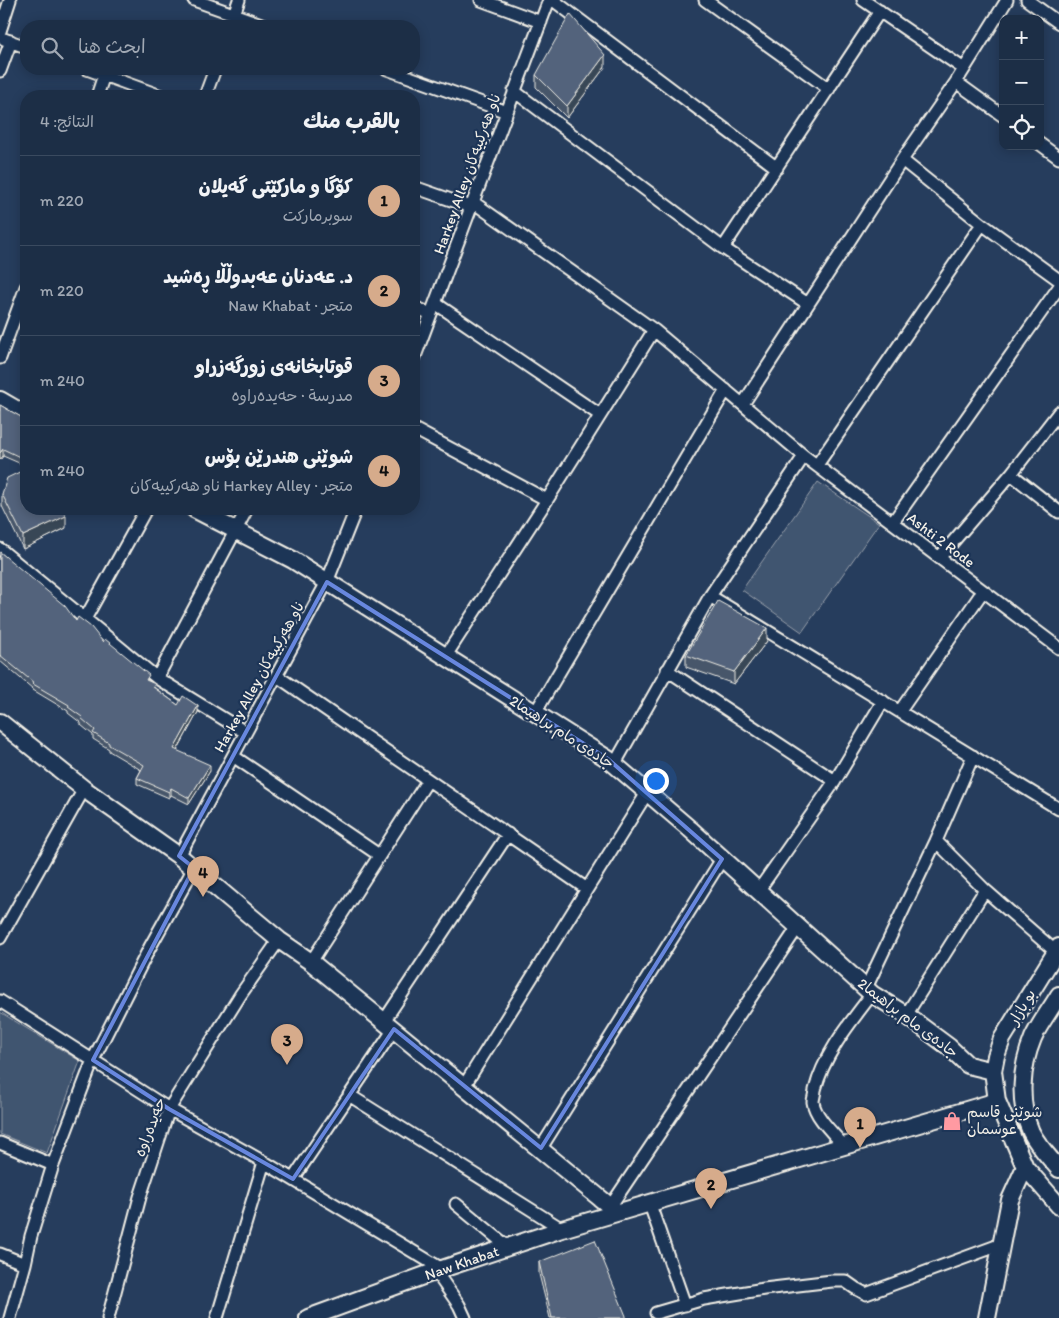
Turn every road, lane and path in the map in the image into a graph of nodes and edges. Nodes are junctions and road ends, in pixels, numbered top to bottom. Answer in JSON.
{"nodes":[{"id":1,"x":10,"y":0,"type":"edge"},
{"id":2,"x":194,"y":0,"type":"edge"},
{"id":3,"x":239,"y":0,"type":"edge"},
{"id":4,"x":480,"y":0,"type":"edge"},
{"id":5,"x":549,"y":0,"type":"edge"},
{"id":6,"x":553,"y":0,"type":"edge"},
{"id":7,"x":705,"y":0,"type":"edge"},
{"id":8,"x":863,"y":0,"type":"edge"},
{"id":9,"x":1007,"y":0,"type":"edge"},
{"id":10,"x":1027,"y":0,"type":"edge"},
{"id":11,"x":880,"y":11,"type":"junction"},
{"id":12,"x":234,"y":14,"type":"junction"},
{"id":13,"x":232,"y":20,"type":"edge"},
{"id":14,"x":250,"y":20,"type":"edge"},
{"id":15,"x":541,"y":22,"type":"junction"},
{"id":16,"x":1059,"y":23,"type":"edge"},
{"id":17,"x":0,"y":31,"type":"edge"},
{"id":18,"x":5,"y":39,"type":"edge"},
{"id":19,"x":20,"y":45,"type":"edge"},
{"id":20,"x":964,"y":69,"type":"junction"},
{"id":21,"x":0,"y":71,"type":"edge"},
{"id":22,"x":104,"y":75,"type":"joint"},
{"id":23,"x":213,"y":75,"type":"edge"},
{"id":24,"x":404,"y":75,"type":"edge"},
{"id":25,"x":956,"y":82,"type":"junction"},
{"id":26,"x":829,"y":88,"type":"junction"},
{"id":27,"x":99,"y":90,"type":"edge"},
{"id":28,"x":145,"y":90,"type":"edge"},
{"id":29,"x":207,"y":90,"type":"edge"},
{"id":30,"x":514,"y":90,"type":"junction"},
{"id":31,"x":507,"y":112,"type":"junction"},
{"id":32,"x":999,"y":113,"type":"edge"},
{"id":33,"x":1044,"y":147,"type":"edge"},
{"id":34,"x":1059,"y":158,"type":"edge"},
{"id":35,"x":902,"y":160,"type":"junction"},
{"id":36,"x":777,"y":168,"type":"junction"},
{"id":37,"x":420,"y":189,"type":"edge"},
{"id":38,"x":472,"y":204,"type":"junction"},
{"id":39,"x":982,"y":224,"type":"junction"},
{"id":40,"x":723,"y":248,"type":"junction"},
{"id":41,"x":1059,"y":280,"type":"edge"},
{"id":42,"x":1059,"y":287,"type":"edge"},
{"id":43,"x":20,"y":303,"type":"edge"},
{"id":44,"x":808,"y":304,"type":"junction"},
{"id":45,"x":420,"y":308,"type":"edge"},
{"id":46,"x":433,"y":308,"type":"junction"},
{"id":47,"x":654,"y":330,"type":"junction"},
{"id":48,"x":420,"y":343,"type":"edge"},
{"id":49,"x":0,"y":358,"type":"edge"},
{"id":50,"x":726,"y":390,"type":"junction"},
{"id":51,"x":0,"y":400,"type":"edge"},
{"id":52,"x":743,"y":404,"type":"junction"},
{"id":53,"x":20,"y":412,"type":"edge"},
{"id":54,"x":1059,"y":412,"type":"edge"},
{"id":55,"x":600,"y":414,"type":"junction"},
{"id":56,"x":420,"y":432,"type":"edge"},
{"id":57,"x":804,"y":456,"type":"junction"},
{"id":58,"x":817,"y":465,"type":"junction"},
{"id":59,"x":1011,"y":474,"type":"junction"},
{"id":60,"x":547,"y":500,"type":"junction"},
{"id":61,"x":1059,"y":512,"type":"edge"},
{"id":62,"x":143,"y":515,"type":"edge"},
{"id":63,"x":206,"y":515,"type":"edge"},
{"id":64,"x":244,"y":515,"type":"edge"},
{"id":65,"x":354,"y":515,"type":"edge"},
{"id":66,"x":893,"y":522,"type":"junction"},
{"id":67,"x":236,"y":530,"type":"junction"},
{"id":68,"x":0,"y":549,"type":"edge"},
{"id":69,"x":940,"y":557,"type":"junction"},
{"id":70,"x":327,"y":582,"type":"junction"},
{"id":71,"x":983,"y":591,"type":"junction"},
{"id":72,"x":710,"y":596,"type":"junction"},
{"id":73,"x":85,"y":619,"type":"junction"},
{"id":74,"x":1059,"y":648,"type":"edge"},
{"id":75,"x":445,"y":657,"type":"junction"},
{"id":76,"x":668,"y":670,"type":"junction"},
{"id":77,"x":277,"y":676,"type":"junction"},
{"id":78,"x":157,"y":678,"type":"junction"},
{"id":79,"x":883,"y":701,"type":"junction"},
{"id":80,"x":900,"y":711,"type":"junction"},
{"id":81,"x":536,"y":714,"type":"junction"},
{"id":82,"x":0,"y":722,"type":"edge"},
{"id":83,"x":245,"y":732,"type":"junction"},
{"id":84,"x":233,"y":756,"type":"junction"},
{"id":85,"x":973,"y":756,"type":"junction"},
{"id":86,"x":614,"y":765,"type":"junction"},
{"id":87,"x":428,"y":780,"type":"junction"},
{"id":88,"x":835,"y":781,"type":"junction"},
{"id":89,"x":84,"y":788,"type":"junction"},
{"id":90,"x":647,"y":793,"type":"junction"},
{"id":91,"x":1059,"y":809,"type":"edge"},
{"id":92,"x":508,"y":834,"type":"junction"},
{"id":93,"x":936,"y":841,"type":"junction"},
{"id":94,"x":379,"y":854,"type":"junction"},
{"id":95,"x":179,"y":856,"type":"junction"},
{"id":96,"x":722,"y":859,"type":"junction"},
{"id":97,"x":194,"y":868,"type":"junction"},
{"id":98,"x":588,"y":889,"type":"junction"},
{"id":99,"x":985,"y":890,"type":"junction"},
{"id":100,"x":758,"y":891,"type":"junction"},
{"id":101,"x":798,"y":926,"type":"junction"},
{"id":102,"x":0,"y":938,"type":"edge"},
{"id":103,"x":279,"y":940,"type":"junction"},
{"id":104,"x":1057,"y":949,"type":"edge"},
{"id":105,"x":311,"y":962,"type":"junction"},
{"id":106,"x":869,"y":991,"type":"junction"},
{"id":107,"x":1059,"y":996,"type":"edge"},
{"id":108,"x":0,"y":1001,"type":"edge"},
{"id":109,"x":906,"y":1015,"type":"junction"},
{"id":110,"x":389,"y":1025,"type":"junction"},
{"id":111,"x":92,"y":1060,"type":"junction"},
{"id":112,"x":993,"y":1071,"type":"junction"},
{"id":113,"x":464,"y":1086,"type":"junction"},
{"id":114,"x":349,"y":1095,"type":"junction"},
{"id":115,"x":997,"y":1101,"type":"junction"},
{"id":116,"x":169,"y":1109,"type":"junction"},
{"id":117,"x":0,"y":1143,"type":"edge"},
{"id":118,"x":844,"y":1146,"type":"junction"},
{"id":119,"x":541,"y":1148,"type":"junction"},
{"id":120,"x":264,"y":1162,"type":"junction"},
{"id":121,"x":53,"y":1165,"type":"junction"},
{"id":122,"x":1025,"y":1167,"type":"junction"},
{"id":123,"x":1059,"y":1169,"type":"edge"},
{"id":124,"x":293,"y":1179,"type":"junction"},
{"id":125,"x":649,"y":1202,"type":"junction"},
{"id":126,"x":456,"y":1204,"type":"dead end"},
{"id":127,"x":1059,"y":1206,"type":"edge"},
{"id":128,"x":614,"y":1209,"type":"junction"},
{"id":129,"x":562,"y":1229,"type":"junction"},
{"id":130,"x":1002,"y":1244,"type":"junction"},
{"id":131,"x":508,"y":1247,"type":"junction"},
{"id":132,"x":0,"y":1254,"type":"edge"},
{"id":133,"x":25,"y":1264,"type":"junction"},
{"id":134,"x":439,"y":1270,"type":"junction"},
{"id":135,"x":685,"y":1305,"type":"junction"},
{"id":136,"x":656,"y":1314,"type":"dead end"},
{"id":137,"x":10,"y":1318,"type":"edge"},
{"id":138,"x":108,"y":1318,"type":"edge"},
{"id":139,"x":217,"y":1318,"type":"edge"},
{"id":140,"x":308,"y":1318,"type":"edge"},
{"id":141,"x":465,"y":1318,"type":"edge"},
{"id":142,"x":987,"y":1318,"type":"edge"}],
"edges":[{"from":1,"to":17,"type":"street"},
{"from":2,"to":12,"type":"street"},
{"from":3,"to":12,"type":"street"},
{"from":4,"to":15,"type":"street"},
{"from":5,"to":15,"type":"street","name":"Harkey Alley ناو هەركييەكان"},
{"from":6,"to":36,"type":"street"},
{"from":7,"to":26,"type":"street"},
{"from":8,"to":11,"type":"street"},
{"from":9,"to":20,"type":"street"},
{"from":10,"to":16,"type":"street"},
{"from":11,"to":20,"type":"street"},
{"from":11,"to":26,"type":"street"},
{"from":12,"to":13,"type":"street"},
{"from":12,"to":14,"type":"street"},
{"from":15,"to":30,"type":"street","name":"Harkey Alley ناو هەركييەكان"},
{"from":18,"to":19,"type":"street"},
{"from":18,"to":21,"type":"street"},
{"from":20,"to":25,"type":"street"},
{"from":22,"to":27,"type":"street"},
{"from":22,"to":28,"type":"street"},
{"from":23,"to":29,"type":"street"},
{"from":24,"to":31,"type":"street"},
{"from":25,"to":32,"type":"street"},
{"from":25,"to":35,"type":"street"},
{"from":26,"to":36,"type":"street"},
{"from":30,"to":31,"type":"street","name":"Harkey Alley ناو هەركييەكان"},
{"from":30,"to":40,"type":"street"},
{"from":31,"to":38,"type":"street","name":"Harkey Alley ناو هەركييەكان"},
{"from":33,"to":34,"type":"street"},
{"from":35,"to":39,"type":"street"},
{"from":35,"to":44,"type":"street"},
{"from":36,"to":40,"type":"street"},
{"from":37,"to":38,"type":"street","name":"Ashti 2 Rode"},
{"from":38,"to":46,"type":"street","name":"Harkey Alley ناو هەركييەكان"},
{"from":38,"to":47,"type":"street","name":"Ashti 2 Rode"},
{"from":39,"to":41,"type":"street"},
{"from":39,"to":58,"type":"street"},
{"from":40,"to":44,"type":"street"},
{"from":42,"to":66,"type":"street"},
{"from":43,"to":49,"type":"street"},
{"from":44,"to":52,"type":"street"},
{"from":45,"to":46,"type":"street"},
{"from":46,"to":48,"type":"street","name":"Harkey Alley ناو هەركييەكان"},
{"from":46,"to":55,"type":"street"},
{"from":47,"to":50,"type":"street","name":"Ashti 2 Rode"},
{"from":47,"to":55,"type":"street"},
{"from":50,"to":52,"type":"street","name":"Ashti 2 Rode"},
{"from":50,"to":81,"type":"street"},
{"from":51,"to":53,"type":"street"},
{"from":52,"to":57,"type":"street","name":"Ashti 2 Rode"},
{"from":54,"to":59,"type":"street"},
{"from":55,"to":60,"type":"street"},
{"from":56,"to":60,"type":"street"},
{"from":57,"to":58,"type":"street","name":"Ashti 2 Rode"},
{"from":57,"to":72,"type":"street"},
{"from":58,"to":66,"type":"street","name":"Ashti 2 Rode"},
{"from":59,"to":61,"type":"street"},
{"from":59,"to":69,"type":"street"},
{"from":60,"to":75,"type":"street"},
{"from":62,"to":73,"type":"street"},
{"from":63,"to":67,"type":"street","name":"جادەی مام براهیما2"},
{"from":64,"to":67,"type":"street"},
{"from":65,"to":70,"type":"street","name":"Harkey Alley ناو هەركييەكان"},
{"from":66,"to":69,"type":"street","name":"Ashti 2 Rode"},
{"from":67,"to":70,"type":"street","name":"جادەی مام براهیما2"},
{"from":67,"to":78,"type":"street"},
{"from":68,"to":73,"type":"street"},
{"from":69,"to":71,"type":"street","name":"Ashti 2 Rode"},
{"from":70,"to":75,"type":"street","name":"جادەی مام براهیما2"},
{"from":70,"to":77,"type":"street","name":"Harkey Alley ناو هەركييەكان"},
{"from":71,"to":74,"type":"street","name":"Ashti 2 Rode"},
{"from":71,"to":80,"type":"street"},
{"from":72,"to":76,"type":"street"},
{"from":72,"to":79,"type":"street"},
{"from":73,"to":78,"type":"street"},
{"from":75,"to":81,"type":"street","name":"جادەی مام براهیما2"},
{"from":76,"to":86,"type":"street"},
{"from":76,"to":88,"type":"street"},
{"from":77,"to":83,"type":"street","name":"Harkey Alley ناو هەركييەكان"},
{"from":77,"to":87,"type":"street"},
{"from":78,"to":83,"type":"street"},
{"from":79,"to":80,"type":"street"},
{"from":79,"to":88,"type":"street"},
{"from":80,"to":85,"type":"street"},
{"from":81,"to":86,"type":"street","name":"جادەی مام براهیما2"},
{"from":82,"to":89,"type":"street"},
{"from":83,"to":84,"type":"street","name":"Harkey Alley ناو هەركييەكان"},
{"from":84,"to":94,"type":"street"},
{"from":84,"to":95,"type":"street","name":"Harkey Alley ناو هەركييەكان"},
{"from":85,"to":91,"type":"street"},
{"from":85,"to":93,"type":"street"},
{"from":86,"to":90,"type":"street","name":"جادەی مام براهیما2"},
{"from":87,"to":92,"type":"street"},
{"from":87,"to":94,"type":"street"},
{"from":88,"to":100,"type":"street"},
{"from":89,"to":95,"type":"street"},
{"from":89,"to":102,"type":"street"},
{"from":90,"to":96,"type":"street","name":"جادەی مام براهیما2"},
{"from":90,"to":98,"type":"street"},
{"from":92,"to":98,"type":"street"},
{"from":92,"to":110,"type":"street"},
{"from":93,"to":99,"type":"street"},
{"from":93,"to":106,"type":"street"},
{"from":94,"to":105,"type":"street"},
{"from":95,"to":97,"type":"street"},
{"from":96,"to":100,"type":"street","name":"جادەی مام براهیما2"},
{"from":96,"to":119,"type":"street"},
{"from":97,"to":103,"type":"street"},
{"from":97,"to":111,"type":"street"},
{"from":98,"to":113,"type":"street"},
{"from":99,"to":104,"type":"street"},
{"from":99,"to":109,"type":"street"},
{"from":100,"to":101,"type":"street","name":"جادەی مام براهیما2"},
{"from":101,"to":106,"type":"street","name":"جادەی مام براهیما2"},
{"from":101,"to":128,"type":"street"},
{"from":103,"to":105,"type":"street"},
{"from":103,"to":116,"type":"street","name":"حەیدەراوە"},
{"from":104,"to":112,"type":"street","name":"بو بازار"},
{"from":105,"to":110,"type":"street"},
{"from":106,"to":109,"type":"street","name":"جادەی مام براهیما2"},
{"from":106,"to":118,"type":"street"},
{"from":107,"to":123,"type":"street"},
{"from":108,"to":111,"type":"street"},
{"from":109,"to":112,"type":"street","name":"جادەی مام براهیما2"},
{"from":110,"to":113,"type":"street"},
{"from":110,"to":114,"type":"street"},
{"from":111,"to":116,"type":"street"},
{"from":111,"to":121,"type":"street"},
{"from":112,"to":115,"type":"street"},
{"from":113,"to":119,"type":"street"},
{"from":114,"to":124,"type":"street"},
{"from":114,"to":129,"type":"street"},
{"from":115,"to":118,"type":"street","name":"Naw Khabat"},
{"from":115,"to":122,"type":"street"},
{"from":116,"to":120,"type":"street"},
{"from":116,"to":138,"type":"street","name":"حەیدەراوە"},
{"from":117,"to":121,"type":"street"},
{"from":118,"to":125,"type":"street","name":"Naw Khabat"},
{"from":119,"to":128,"type":"street"},
{"from":120,"to":124,"type":"street"},
{"from":120,"to":139,"type":"street"},
{"from":121,"to":133,"type":"street"},
{"from":122,"to":127,"type":"street"},
{"from":122,"to":130,"type":"street"},
{"from":124,"to":134,"type":"street"},
{"from":125,"to":128,"type":"street","name":"Naw Khabat"},
{"from":125,"to":135,"type":"street"},
{"from":126,"to":131,"type":"street"},
{"from":128,"to":129,"type":"street","name":"Naw Khabat"},
{"from":129,"to":131,"type":"street","name":"Naw Khabat"},
{"from":130,"to":135,"type":"street"},
{"from":130,"to":142,"type":"street"},
{"from":131,"to":134,"type":"street","name":"Naw Khabat"},
{"from":132,"to":133,"type":"street"},
{"from":133,"to":137,"type":"street"},
{"from":134,"to":140,"type":"street","name":"Naw Khabat"},
{"from":134,"to":141,"type":"street"},
{"from":135,"to":136,"type":"street"}]}
